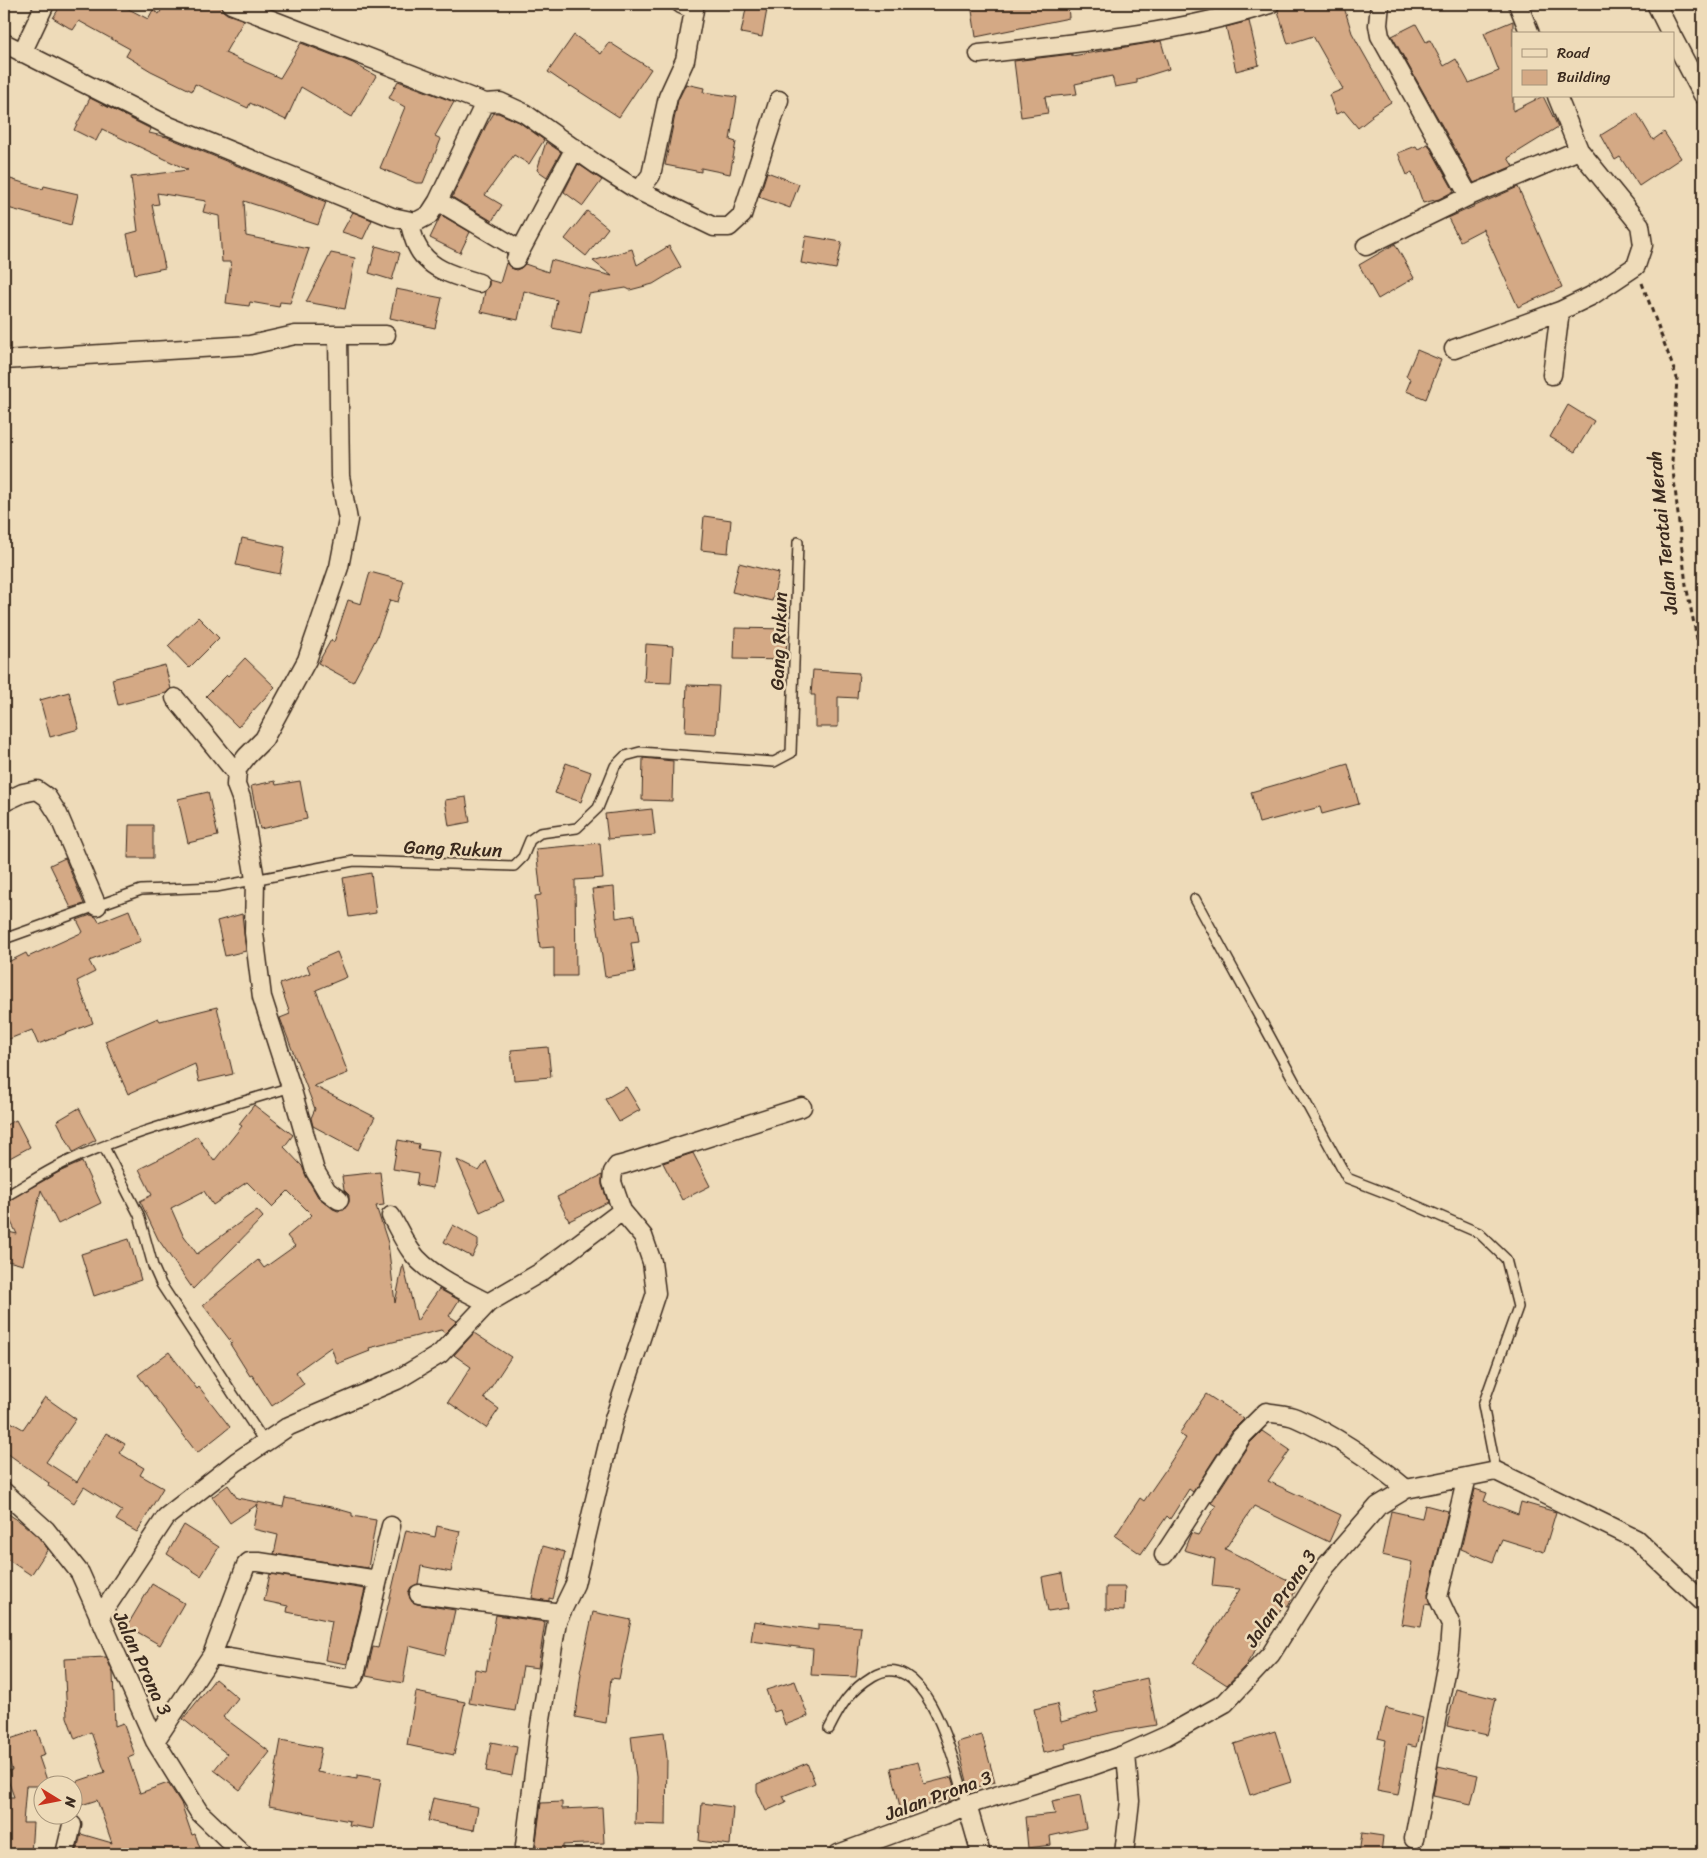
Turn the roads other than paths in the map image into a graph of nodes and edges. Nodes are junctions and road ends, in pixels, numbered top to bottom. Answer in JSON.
{"nodes":[{"id":1,"x":45,"y":4,"type":"edge"},
{"id":2,"x":231,"y":4,"type":"edge"},
{"id":3,"x":681,"y":4,"type":"edge"},
{"id":4,"x":1270,"y":4,"type":"edge"},
{"id":5,"x":1380,"y":4,"type":"edge"},
{"id":6,"x":1518,"y":4,"type":"edge"},
{"id":7,"x":1656,"y":4,"type":"edge"},
{"id":8,"x":1529,"y":32,"type":"edge"},
{"id":9,"x":1670,"y":32,"type":"edge"},
{"id":10,"x":1674,"y":40,"type":"edge"},
{"id":11,"x":4,"y":44,"type":"edge"},
{"id":12,"x":22,"y":53,"type":"junction"},
{"id":13,"x":979,"y":54,"type":"dead end"},
{"id":14,"x":1703,"y":95,"type":"edge"},
{"id":15,"x":1558,"y":98,"type":"edge"},
{"id":16,"x":779,"y":100,"type":"dead end"},
{"id":17,"x":485,"y":103,"type":"junction"},
{"id":18,"x":575,"y":148,"type":"junction"},
{"id":19,"x":1579,"y":150,"type":"junction"},
{"id":20,"x":639,"y":191,"type":"junction"},
{"id":21,"x":1469,"y":196,"type":"junction"},
{"id":22,"x":438,"y":201,"type":"junction"},
{"id":23,"x":409,"y":221,"type":"junction"},
{"id":24,"x":1366,"y":246,"type":"dead end"},
{"id":25,"x":479,"y":282,"type":"dead end"},
{"id":26,"x":1560,"y":311,"type":"junction"},
{"id":27,"x":338,"y":335,"type":"junction"},
{"id":28,"x":386,"y":335,"type":"dead end"},
{"id":29,"x":1454,"y":349,"type":"dead end"},
{"id":30,"x":4,"y":360,"type":"edge"},
{"id":31,"x":1552,"y":375,"type":"dead end"},
{"id":32,"x":798,"y":542,"type":"dead end"},
{"id":33,"x":175,"y":698,"type":"dead end"},
{"id":34,"x":237,"y":774,"type":"junction"},
{"id":35,"x":4,"y":802,"type":"edge"},
{"id":36,"x":255,"y":879,"type":"junction"},
{"id":37,"x":1195,"y":899,"type":"dead end"},
{"id":38,"x":97,"y":906,"type":"junction"},
{"id":39,"x":4,"y":939,"type":"edge"},
{"id":40,"x":291,"y":1087,"type":"junction"},
{"id":41,"x":802,"y":1107,"type":"dead end"},
{"id":42,"x":104,"y":1147,"type":"junction"},
{"id":43,"x":4,"y":1197,"type":"edge"},
{"id":44,"x":339,"y":1200,"type":"dead end"},
{"id":45,"x":622,"y":1211,"type":"junction"},
{"id":46,"x":391,"y":1216,"type":"dead end"},
{"id":47,"x":488,"y":1302,"type":"junction"},
{"id":48,"x":264,"y":1443,"type":"junction"},
{"id":49,"x":1496,"y":1471,"type":"junction"},
{"id":50,"x":1467,"y":1476,"type":"junction"},
{"id":51,"x":1406,"y":1489,"type":"junction"},
{"id":52,"x":4,"y":1492,"type":"edge"},
{"id":53,"x":391,"y":1526,"type":"dead end"},
{"id":54,"x":1164,"y":1555,"type":"dead end"},
{"id":55,"x":378,"y":1580,"type":"junction"},
{"id":56,"x":419,"y":1594,"type":"dead end"},
{"id":57,"x":1703,"y":1602,"type":"edge"},
{"id":58,"x":561,"y":1612,"type":"junction"},
{"id":59,"x":99,"y":1618,"type":"junction"},
{"id":60,"x":212,"y":1655,"type":"junction"},
{"id":61,"x":829,"y":1728,"type":"dead end"},
{"id":62,"x":155,"y":1741,"type":"junction"},
{"id":63,"x":1126,"y":1754,"type":"junction"},
{"id":64,"x":967,"y":1805,"type":"junction"},
{"id":65,"x":72,"y":1826,"type":"edge"},
{"id":66,"x":1414,"y":1839,"type":"dead end"},
{"id":67,"x":65,"y":1854,"type":"edge"},
{"id":68,"x":243,"y":1854,"type":"edge"},
{"id":69,"x":524,"y":1854,"type":"edge"},
{"id":70,"x":838,"y":1854,"type":"edge"},
{"id":71,"x":981,"y":1854,"type":"edge"},
{"id":72,"x":1124,"y":1854,"type":"edge"}],
"edges":[{"from":1,"to":12,"type":"street"},
{"from":2,"to":17,"type":"street"},
{"from":3,"to":20,"type":"street"},
{"from":4,"to":13,"type":"street"},
{"from":5,"to":21,"type":"street"},
{"from":6,"to":8,"type":"street"},
{"from":7,"to":9,"type":"street"},
{"from":10,"to":14,"type":"street"},
{"from":11,"to":12,"type":"street"},
{"from":12,"to":23,"type":"street"},
{"from":15,"to":19,"type":"street"},
{"from":16,"to":20,"type":"street"},
{"from":17,"to":18,"type":"street"},
{"from":17,"to":22,"type":"street"},
{"from":18,"to":20,"type":"street"},
{"from":18,"to":22,"type":"street"},
{"from":19,"to":21,"type":"street"},
{"from":19,"to":26,"type":"street"},
{"from":21,"to":24,"type":"street"},
{"from":22,"to":23,"type":"street"},
{"from":23,"to":25,"type":"street"},
{"from":26,"to":29,"type":"street"},
{"from":26,"to":31,"type":"street"},
{"from":27,"to":28,"type":"street"},
{"from":27,"to":30,"type":"street"},
{"from":27,"to":34,"type":"street"},
{"from":32,"to":36,"type":"lane","name":"Gang Rukun"},
{"from":33,"to":34,"type":"street"},
{"from":34,"to":36,"type":"street"},
{"from":35,"to":38,"type":"street"},
{"from":36,"to":38,"type":"lane","name":"Gang Rukun"},
{"from":36,"to":40,"type":"street"},
{"from":37,"to":49,"type":"lane"},
{"from":38,"to":39,"type":"lane","name":"Gang Rukun"},
{"from":40,"to":42,"type":"lane"},
{"from":40,"to":44,"type":"street"},
{"from":41,"to":45,"type":"street"},
{"from":42,"to":43,"type":"lane"},
{"from":42,"to":48,"type":"lane"},
{"from":45,"to":47,"type":"street"},
{"from":45,"to":58,"type":"street"},
{"from":46,"to":47,"type":"street"},
{"from":47,"to":48,"type":"street"},
{"from":48,"to":59,"type":"street"},
{"from":49,"to":50,"type":"street","name":"Jalan Prona 3"},
{"from":49,"to":57,"type":"street"},
{"from":50,"to":51,"type":"street","name":"Jalan Prona 3"},
{"from":50,"to":66,"type":"street"},
{"from":51,"to":54,"type":"street"},
{"from":51,"to":63,"type":"street","name":"Jalan Prona 3"},
{"from":52,"to":59,"type":"street","name":"Jalan Prona 3"},
{"from":53,"to":55,"type":"street"},
{"from":55,"to":60,"type":"street"},
{"from":55,"to":60,"type":"street"},
{"from":56,"to":58,"type":"street"},
{"from":58,"to":69,"type":"street"},
{"from":59,"to":62,"type":"street","name":"Jalan Prona 3"},
{"from":60,"to":62,"type":"street"},
{"from":61,"to":64,"type":"lane"},
{"from":62,"to":68,"type":"street","name":"Jalan Prona 3"},
{"from":63,"to":64,"type":"street","name":"Jalan Prona 3"},
{"from":63,"to":72,"type":"street"},
{"from":64,"to":70,"type":"street","name":"Jalan Prona 3"},
{"from":64,"to":71,"type":"street"},
{"from":65,"to":67,"type":"street"}]}
